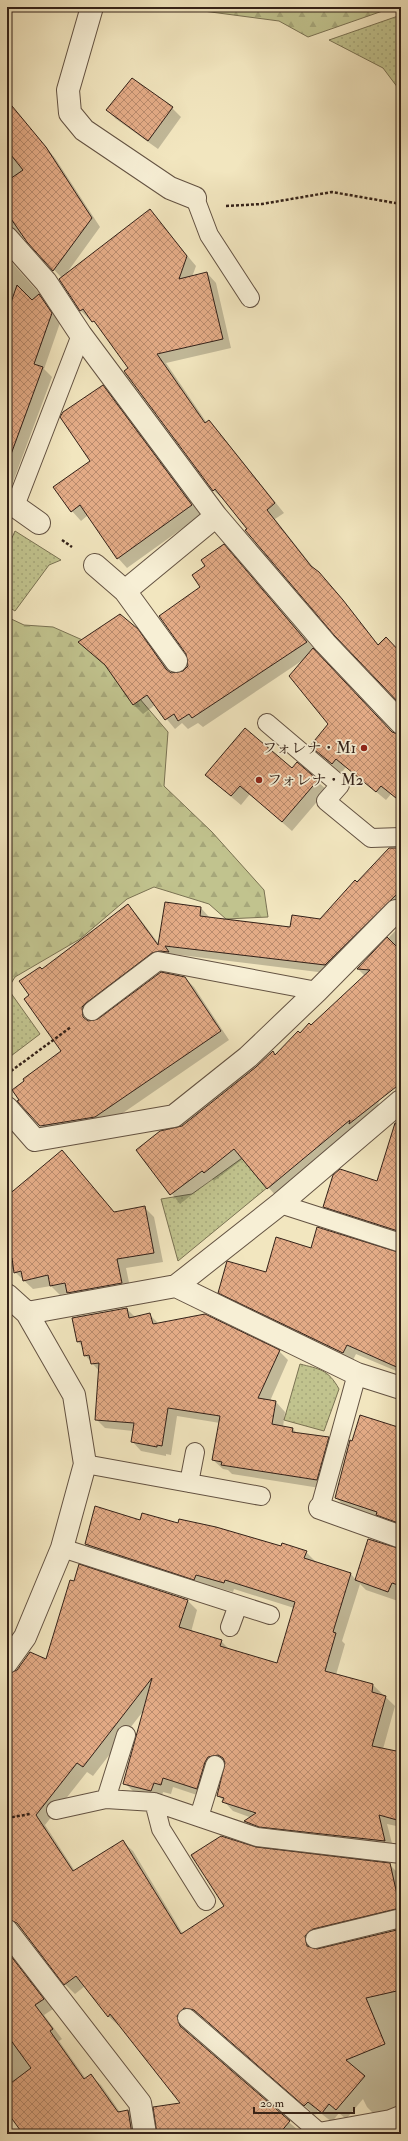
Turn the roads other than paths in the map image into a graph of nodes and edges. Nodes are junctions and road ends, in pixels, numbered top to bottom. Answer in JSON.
{"nodes":[{"id":1,"x":92,"y":7,"type":"edge"},
{"id":2,"x":195,"y":198,"type":"joint"},
{"id":3,"x":7,"y":238,"type":"edge"},
{"id":4,"x":250,"y":298,"type":"dead end"},
{"id":5,"x":81,"y":335,"type":"junction"},
{"id":6,"x":11,"y":505,"type":"edge"},
{"id":7,"x":216,"y":516,"type":"junction"},
{"id":8,"x":39,"y":523,"type":"road end"},
{"id":9,"x":95,"y":565,"type":"road end"},
{"id":10,"x":125,"y":591,"type":"junction"},
{"id":11,"x":176,"y":661,"type":"dead end"},
{"id":12,"x":401,"y":722,"type":"edge"},
{"id":13,"x":267,"y":723,"type":"dead end"},
{"id":14,"x":401,"y":837,"type":"edge"},
{"id":15,"x":401,"y":916,"type":"edge"},
{"id":16,"x":317,"y":991,"type":"junction"},
{"id":17,"x":92,"y":1011,"type":"road end"},
{"id":18,"x":401,"y":1101,"type":"edge"},
{"id":19,"x":7,"y":1108,"type":"edge"},
{"id":20,"x":280,"y":1204,"type":"junction"},
{"id":21,"x":401,"y":1243,"type":"edge"},
{"id":22,"x":176,"y":1286,"type":"junction"},
{"id":23,"x":7,"y":1295,"type":"edge"},
{"id":24,"x":27,"y":1313,"type":"junction"},
{"id":25,"x":357,"y":1374,"type":"junction"},
{"id":26,"x":401,"y":1388,"type":"edge"},
{"id":27,"x":196,"y":1452,"type":"dead end"},
{"id":28,"x":85,"y":1464,"type":"junction"},
{"id":29,"x":189,"y":1483,"type":"junction"},
{"id":30,"x":260,"y":1496,"type":"dead end"},
{"id":31,"x":320,"y":1508,"type":"joint"},
{"id":32,"x":401,"y":1537,"type":"edge"},
{"id":33,"x":62,"y":1548,"type":"junction"},
{"id":34,"x":238,"y":1605,"type":"junction"},
{"id":35,"x":270,"y":1615,"type":"dead end"},
{"id":36,"x":230,"y":1627,"type":"dead end"},
{"id":37,"x":7,"y":1662,"type":"edge"},
{"id":38,"x":126,"y":1735,"type":"dead end"},
{"id":39,"x":215,"y":1765,"type":"dead end"},
{"id":40,"x":106,"y":1799,"type":"junction"},
{"id":41,"x":154,"y":1802,"type":"junction"},
{"id":42,"x":56,"y":1810,"type":"dead end"},
{"id":43,"x":199,"y":1817,"type":"junction"},
{"id":44,"x":401,"y":1854,"type":"edge"},
{"id":45,"x":206,"y":1901,"type":"dead end"},
{"id":46,"x":401,"y":1918,"type":"edge"},
{"id":47,"x":7,"y":1931,"type":"edge"},
{"id":48,"x":315,"y":1939,"type":"dead end"},
{"id":49,"x":187,"y":2018,"type":"dead end"},
{"id":50,"x":401,"y":2117,"type":"edge"},
{"id":51,"x":145,"y":2134,"type":"edge"},
{"id":52,"x":320,"y":2134,"type":"edge"}],
"edges":[{"from":1,"to":2,"type":"street"},
{"from":2,"to":4,"type":"lane"},
{"from":3,"to":5,"type":"street"},
{"from":5,"to":6,"type":"lane"},
{"from":5,"to":7,"type":"street"},
{"from":6,"to":8,"type":"street"},
{"from":7,"to":10,"type":"street"},
{"from":7,"to":12,"type":"street"},
{"from":9,"to":10,"type":"street"},
{"from":10,"to":11,"type":"street"},
{"from":13,"to":14,"type":"lane"},
{"from":15,"to":16,"type":"street"},
{"from":16,"to":17,"type":"lane"},
{"from":16,"to":19,"type":"street"},
{"from":18,"to":20,"type":"street"},
{"from":20,"to":21,"type":"lane"},
{"from":20,"to":22,"type":"street"},
{"from":22,"to":24,"type":"street"},
{"from":22,"to":25,"type":"street"},
{"from":23,"to":24,"type":"street"},
{"from":24,"to":28,"type":"street"},
{"from":25,"to":26,"type":"street"},
{"from":25,"to":31,"type":"lane"},
{"from":27,"to":29,"type":"lane"},
{"from":28,"to":29,"type":"lane"},
{"from":28,"to":33,"type":"street"},
{"from":29,"to":30,"type":"lane"},
{"from":31,"to":32,"type":"street"},
{"from":33,"to":34,"type":"lane"},
{"from":33,"to":37,"type":"street"},
{"from":34,"to":35,"type":"lane"},
{"from":34,"to":36,"type":"lane"},
{"from":38,"to":40,"type":"lane"},
{"from":39,"to":43,"type":"lane"},
{"from":40,"to":41,"type":"lane"},
{"from":40,"to":42,"type":"lane"},
{"from":41,"to":43,"type":"lane"},
{"from":41,"to":45,"type":"lane"},
{"from":43,"to":44,"type":"lane"},
{"from":46,"to":48,"type":"lane"},
{"from":47,"to":51,"type":"street"},
{"from":49,"to":52,"type":"lane"},
{"from":50,"to":52,"type":"street"}]}
